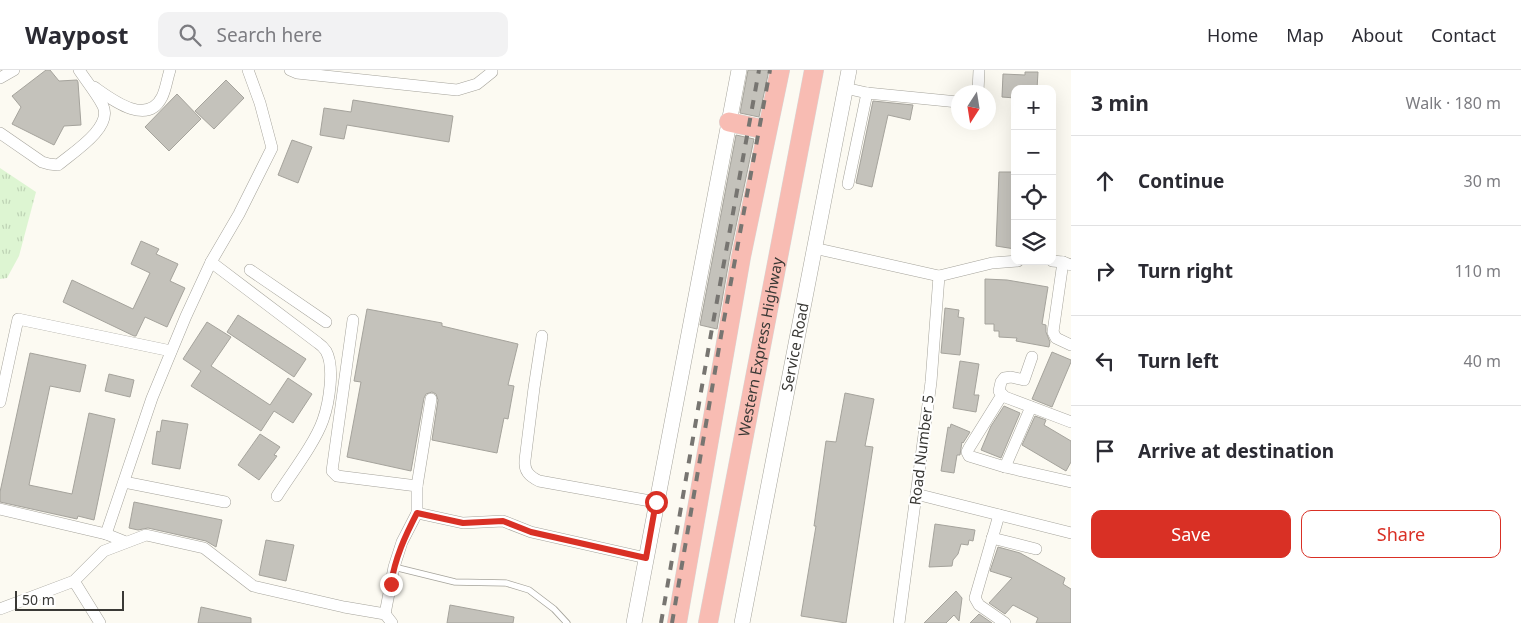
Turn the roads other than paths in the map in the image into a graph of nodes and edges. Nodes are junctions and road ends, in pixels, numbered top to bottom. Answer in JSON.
{"nodes":[{"id":1,"x":14,"y":70,"type":"edge"},
{"id":2,"x":79,"y":70,"type":"edge"},
{"id":3,"x":170,"y":70,"type":"edge"},
{"id":4,"x":248,"y":70,"type":"edge"},
{"id":5,"x":290,"y":70,"type":"edge"},
{"id":6,"x":492,"y":70,"type":"edge"},
{"id":7,"x":739,"y":70,"type":"edge"},
{"id":8,"x":780,"y":70,"type":"edge"},
{"id":9,"x":814,"y":70,"type":"edge"},
{"id":10,"x":849,"y":70,"type":"edge"},
{"id":11,"x":979,"y":70,"type":"edge"},
{"id":12,"x":0,"y":78,"type":"edge"},
{"id":13,"x":88,"y":84,"type":"junction"},
{"id":14,"x":978,"y":85,"type":"edge"},
{"id":15,"x":846,"y":88,"type":"junction"},
{"id":16,"x":867,"y":93,"type":"junction"},
{"id":17,"x":951,"y":101,"type":"edge"},
{"id":18,"x":729,"y":122,"type":"junction"},
{"id":19,"x":767,"y":130,"type":"junction"},
{"id":20,"x":0,"y":133,"type":"edge"},
{"id":21,"x":848,"y":184,"type":"dead end"},
{"id":22,"x":814,"y":248,"type":"junction"},
{"id":23,"x":211,"y":262,"type":"junction"},
{"id":24,"x":1011,"y":262,"type":"edge"},
{"id":25,"x":1062,"y":263,"type":"edge"},
{"id":26,"x":250,"y":270,"type":"dead end"},
{"id":27,"x":939,"y":276,"type":"junction"},
{"id":28,"x":289,"y":297,"type":"junction"},
{"id":29,"x":278,"y":312,"type":"junction"},
{"id":30,"x":353,"y":320,"type":"dead end"},
{"id":31,"x":326,"y":322,"type":"dead end"},
{"id":32,"x":542,"y":336,"type":"dead end"},
{"id":33,"x":1071,"y":345,"type":"edge"},
{"id":34,"x":171,"y":351,"type":"junction"},
{"id":35,"x":1032,"y":358,"type":"dead end"},
{"id":36,"x":1002,"y":395,"type":"junction"},
{"id":37,"x":431,"y":399,"type":"dead end"},
{"id":38,"x":0,"y":402,"type":"edge"},
{"id":39,"x":1031,"y":407,"type":"junction"},
{"id":40,"x":1071,"y":422,"type":"edge"},
{"id":41,"x":1005,"y":467,"type":"junction"},
{"id":42,"x":124,"y":482,"type":"junction"},
{"id":43,"x":1071,"y":482,"type":"edge"},
{"id":44,"x":417,"y":486,"type":"junction"},
{"id":45,"x":916,"y":494,"type":"junction"},
{"id":46,"x":277,"y":496,"type":"dead end"},
{"id":47,"x":225,"y":502,"type":"dead end"},
{"id":48,"x":656,"y":502,"type":"junction"},
{"id":49,"x":0,"y":509,"type":"edge"},
{"id":50,"x":417,"y":513,"type":"junction"},
{"id":51,"x":999,"y":515,"type":"junction"},
{"id":52,"x":1071,"y":533,"type":"edge"},
{"id":53,"x":106,"y":534,"type":"junction"},
{"id":54,"x":992,"y":538,"type":"junction"},
{"id":55,"x":126,"y":542,"type":"junction"},
{"id":56,"x":1036,"y":549,"type":"dead end"},
{"id":57,"x":646,"y":558,"type":"junction"},
{"id":58,"x":394,"y":567,"type":"junction"},
{"id":59,"x":74,"y":581,"type":"junction"},
{"id":60,"x":0,"y":609,"type":"edge"},
{"id":61,"x":389,"y":619,"type":"edge"},
{"id":62,"x":100,"y":623,"type":"edge"},
{"id":63,"x":567,"y":623,"type":"edge"},
{"id":64,"x":634,"y":623,"type":"edge"},
{"id":65,"x":677,"y":623,"type":"edge"},
{"id":66,"x":708,"y":623,"type":"edge"},
{"id":67,"x":742,"y":623,"type":"edge"},
{"id":68,"x":899,"y":623,"type":"edge"},
{"id":69,"x":1005,"y":623,"type":"edge"}],
"edges":[{"from":1,"to":12,"type":"street"},
{"from":2,"to":13,"type":"street"},
{"from":3,"to":13,"type":"street"},
{"from":4,"to":23,"type":"street"},
{"from":5,"to":6,"type":"street"},
{"from":7,"to":18,"type":"street"},
{"from":8,"to":19,"type":"highway"},
{"from":9,"to":66,"type":"highway","name":"Western Express Highway"},
{"from":10,"to":15,"type":"street","name":"Service Road"},
{"from":11,"to":14,"type":"street"},
{"from":13,"to":20,"type":"street"},
{"from":15,"to":16,"type":"street"},
{"from":15,"to":22,"type":"street","name":"Service Road"},
{"from":16,"to":17,"type":"street"},
{"from":16,"to":21,"type":"street"},
{"from":18,"to":19,"type":"highway"},
{"from":18,"to":48,"type":"street"},
{"from":19,"to":65,"type":"highway"},
{"from":22,"to":27,"type":"street"},
{"from":22,"to":67,"type":"street","name":"Service Road"},
{"from":23,"to":29,"type":"street"},
{"from":23,"to":34,"type":"street"},
{"from":24,"to":27,"type":"street"},
{"from":25,"to":33,"type":"street"},
{"from":26,"to":28,"type":"street"},
{"from":27,"to":45,"type":"street","name":"Road Number 5"},
{"from":28,"to":29,"type":"street"},
{"from":28,"to":31,"type":"street"},
{"from":29,"to":46,"type":"street"},
{"from":30,"to":44,"type":"street"},
{"from":32,"to":48,"type":"street"},
{"from":34,"to":38,"type":"street"},
{"from":34,"to":42,"type":"street"},
{"from":35,"to":36,"type":"street"},
{"from":36,"to":39,"type":"street"},
{"from":36,"to":41,"type":"street"},
{"from":37,"to":44,"type":"street"},
{"from":39,"to":40,"type":"street"},
{"from":39,"to":41,"type":"street"},
{"from":41,"to":43,"type":"street"},
{"from":42,"to":47,"type":"street"},
{"from":42,"to":53,"type":"street"},
{"from":44,"to":50,"type":"street"},
{"from":45,"to":51,"type":"street"},
{"from":45,"to":68,"type":"street","name":"Road Number 5"},
{"from":48,"to":57,"type":"street"},
{"from":49,"to":53,"type":"street"},
{"from":50,"to":57,"type":"street"},
{"from":50,"to":58,"type":"street"},
{"from":51,"to":52,"type":"street"},
{"from":51,"to":54,"type":"street"},
{"from":53,"to":55,"type":"street"},
{"from":54,"to":56,"type":"street"},
{"from":54,"to":69,"type":"street"},
{"from":55,"to":59,"type":"street"},
{"from":55,"to":61,"type":"street"},
{"from":57,"to":64,"type":"street"},
{"from":58,"to":61,"type":"street"},
{"from":58,"to":63,"type":"lane"},
{"from":59,"to":60,"type":"street"},
{"from":59,"to":62,"type":"street"}]}
